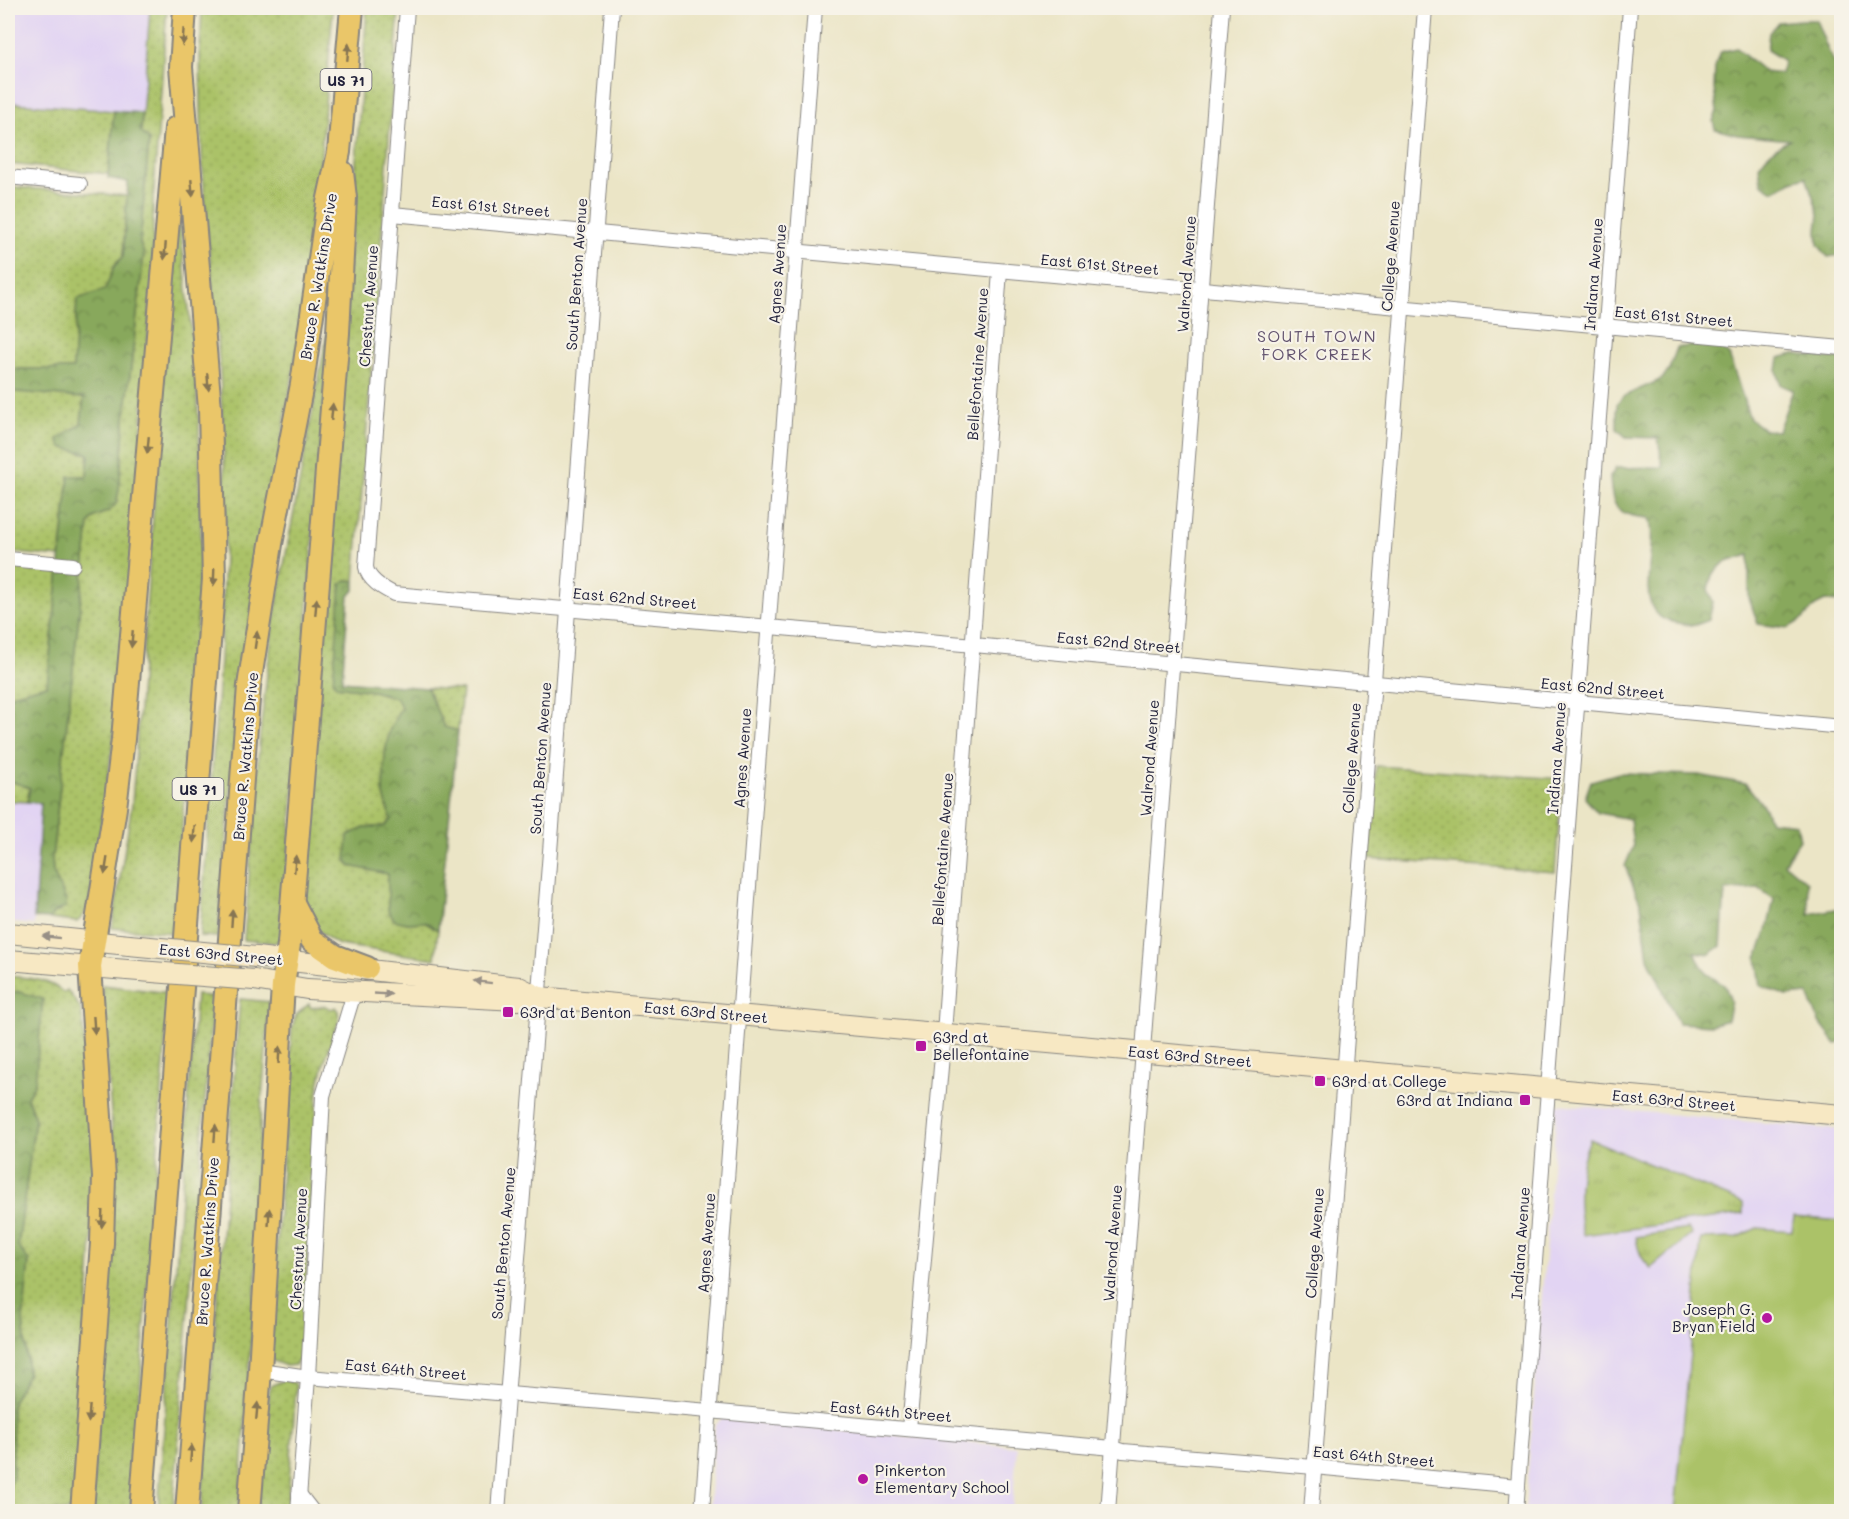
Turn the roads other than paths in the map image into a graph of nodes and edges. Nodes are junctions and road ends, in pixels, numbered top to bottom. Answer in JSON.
{"nodes":[{"id":1,"x":185,"y":8,"type":"edge"},
{"id":2,"x":352,"y":8,"type":"edge"},
{"id":3,"x":407,"y":8,"type":"edge"},
{"id":4,"x":612,"y":8,"type":"edge"},
{"id":5,"x":814,"y":8,"type":"edge"},
{"id":6,"x":1222,"y":8,"type":"edge"},
{"id":7,"x":1425,"y":8,"type":"edge"},
{"id":8,"x":1630,"y":8,"type":"edge"},
{"id":9,"x":181,"y":67,"type":"junction"},
{"id":10,"x":339,"y":152,"type":"junction"},
{"id":11,"x":8,"y":177,"type":"edge"},
{"id":12,"x":80,"y":184,"type":"dead end"},
{"id":13,"x":392,"y":214,"type":"junction"},
{"id":14,"x":596,"y":233,"type":"junction"},
{"id":15,"x":795,"y":252,"type":"junction"},
{"id":16,"x":1000,"y":271,"type":"junction"},
{"id":17,"x":1201,"y":290,"type":"junction"},
{"id":18,"x":1402,"y":308,"type":"junction"},
{"id":19,"x":1605,"y":327,"type":"junction"},
{"id":20,"x":1842,"y":348,"type":"edge"},
{"id":21,"x":8,"y":559,"type":"edge"},
{"id":22,"x":73,"y":565,"type":"dead end"},
{"id":23,"x":394,"y":594,"type":"joint"},
{"id":24,"x":568,"y":609,"type":"junction"},
{"id":25,"x":769,"y":626,"type":"junction"},
{"id":26,"x":974,"y":645,"type":"junction"},
{"id":27,"x":1173,"y":664,"type":"junction"},
{"id":28,"x":1374,"y":683,"type":"junction"},
{"id":29,"x":1577,"y":702,"type":"junction"},
{"id":30,"x":1842,"y":727,"type":"edge"},
{"id":31,"x":292,"y":903,"type":"junction"},
{"id":32,"x":8,"y":933,"type":"edge"},
{"id":33,"x":94,"y":942,"type":"junction"},
{"id":34,"x":8,"y":960,"type":"edge"},
{"id":35,"x":288,"y":960,"type":"junction"},
{"id":36,"x":90,"y":966,"type":"junction"},
{"id":37,"x":367,"y":969,"type":"junction"},
{"id":38,"x":283,"y":985,"type":"junction"},
{"id":39,"x":354,"y":993,"type":"junction"},
{"id":40,"x":539,"y":997,"type":"junction"},
{"id":41,"x":740,"y":1014,"type":"junction"},
{"id":42,"x":944,"y":1033,"type":"junction"},
{"id":43,"x":1143,"y":1052,"type":"junction"},
{"id":44,"x":1344,"y":1071,"type":"junction"},
{"id":45,"x":1548,"y":1089,"type":"junction"},
{"id":46,"x":1842,"y":1115,"type":"edge"},
{"id":47,"x":260,"y":1370,"type":"junction"},
{"id":48,"x":308,"y":1377,"type":"junction"},
{"id":49,"x":507,"y":1395,"type":"junction"},
{"id":50,"x":710,"y":1411,"type":"junction"},
{"id":51,"x":909,"y":1429,"type":"junction"},
{"id":52,"x":1113,"y":1448,"type":"junction"},
{"id":53,"x":1314,"y":1467,"type":"junction"},
{"id":54,"x":1518,"y":1486,"type":"junction"},
{"id":55,"x":299,"y":1494,"type":"junction"},
{"id":56,"x":82,"y":1512,"type":"edge"},
{"id":57,"x":141,"y":1512,"type":"edge"},
{"id":58,"x":186,"y":1512,"type":"edge"},
{"id":59,"x":249,"y":1512,"type":"edge"},
{"id":60,"x":298,"y":1512,"type":"edge"},
{"id":61,"x":313,"y":1512,"type":"edge"},
{"id":62,"x":498,"y":1512,"type":"edge"},
{"id":63,"x":702,"y":1512,"type":"edge"},
{"id":64,"x":1108,"y":1512,"type":"edge"},
{"id":65,"x":1311,"y":1512,"type":"edge"},
{"id":66,"x":1516,"y":1512,"type":"edge"}],
"edges":[{"from":1,"to":9,"type":"highway","number":"US 71","one_way":true},
{"from":10,"to":2,"type":"highway","name":"Bruce R. Watkins Drive","number":"US 71","one_way":true},
{"from":3,"to":13,"type":"street","name":"Chestnut Avenue"},
{"from":4,"to":14,"type":"street","name":"South Benton Avenue"},
{"from":5,"to":15,"type":"street","name":"Agnes Avenue"},
{"from":6,"to":17,"type":"street","name":"Walrond Avenue"},
{"from":7,"to":18,"type":"street","name":"College Avenue"},
{"from":8,"to":19,"type":"street","name":"Indiana Avenue"},
{"from":9,"to":33,"type":"highway","one_way":true},
{"from":9,"to":57,"type":"highway","number":"US 71","one_way":true},
{"from":31,"to":10,"type":"highway","one_way":true},
{"from":58,"to":10,"type":"highway","name":"Bruce R. Watkins Drive","number":"US 71","one_way":true},
{"from":11,"to":12,"type":"street"},
{"from":13,"to":14,"type":"street","name":"East 61st Street"},
{"from":13,"to":23,"type":"street","name":"Chestnut Avenue"},
{"from":14,"to":15,"type":"street","name":"East 61st Street"},
{"from":14,"to":24,"type":"street","name":"South Benton Avenue"},
{"from":15,"to":16,"type":"street","name":"East 61st Street"},
{"from":15,"to":25,"type":"street","name":"Agnes Avenue"},
{"from":16,"to":17,"type":"street","name":"East 61st Street"},
{"from":16,"to":26,"type":"street","name":"Bellefontaine Avenue"},
{"from":17,"to":18,"type":"street","name":"East 61st Street"},
{"from":17,"to":27,"type":"street","name":"Walrond Avenue"},
{"from":18,"to":19,"type":"street","name":"East 61st Street"},
{"from":18,"to":28,"type":"street","name":"College Avenue"},
{"from":19,"to":20,"type":"street","name":"East 61st Street"},
{"from":19,"to":29,"type":"street","name":"Indiana Avenue"},
{"from":21,"to":22,"type":"street"},
{"from":23,"to":24,"type":"street","name":"East 62nd Street"},
{"from":24,"to":25,"type":"street","name":"East 62nd Street"},
{"from":24,"to":40,"type":"street","name":"South Benton Avenue"},
{"from":25,"to":26,"type":"street","name":"East 62nd Street"},
{"from":25,"to":41,"type":"street","name":"Agnes Avenue"},
{"from":26,"to":27,"type":"street","name":"East 62nd Street"},
{"from":26,"to":42,"type":"street","name":"Bellefontaine Avenue"},
{"from":27,"to":28,"type":"street","name":"East 62nd Street"},
{"from":27,"to":43,"type":"street","name":"Walrond Avenue"},
{"from":28,"to":29,"type":"street","name":"East 62nd Street"},
{"from":28,"to":44,"type":"street","name":"College Avenue"},
{"from":29,"to":30,"type":"street","name":"East 62nd Street"},
{"from":29,"to":45,"type":"street","name":"Indiana Avenue"},
{"from":31,"to":35,"type":"highway"},
{"from":31,"to":37,"type":"highway"},
{"from":33,"to":32,"type":"main road","name":"East 63rd Street","one_way":true},
{"from":33,"to":35,"type":"main road","name":"East 63rd Street","bridge":true},
{"from":33,"to":36,"type":"highway"},
{"from":34,"to":36,"type":"main road","name":"East 63rd Street"},
{"from":35,"to":37,"type":"main road","name":"East 63rd Street"},
{"from":35,"to":38,"type":"highway"},
{"from":36,"to":38,"type":"main road","name":"East 63rd Street","bridge":true},
{"from":36,"to":56,"type":"highway","one_way":true},
{"from":40,"to":37,"type":"main road","name":"East 63rd Street","one_way":true},
{"from":38,"to":39,"type":"main road","name":"East 63rd Street"},
{"from":47,"to":38,"type":"highway","one_way":true},
{"from":39,"to":40,"type":"main road","name":"East 63rd Street","one_way":true},
{"from":39,"to":48,"type":"street","name":"Chestnut Avenue"},
{"from":40,"to":41,"type":"main road","name":"East 63rd Street"},
{"from":40,"to":49,"type":"street","name":"South Benton Avenue"},
{"from":41,"to":42,"type":"main road","name":"East 63rd Street"},
{"from":41,"to":50,"type":"street","name":"Agnes Avenue"},
{"from":42,"to":43,"type":"main road","name":"East 63rd Street"},
{"from":42,"to":51,"type":"street","name":"Bellefontaine Avenue"},
{"from":43,"to":44,"type":"main road","name":"East 63rd Street"},
{"from":43,"to":52,"type":"street","name":"Walrond Avenue"},
{"from":44,"to":45,"type":"main road","name":"East 63rd Street"},
{"from":44,"to":53,"type":"street","name":"College Avenue"},
{"from":45,"to":46,"type":"main road","name":"East 63rd Street"},
{"from":45,"to":54,"type":"street","name":"Indiana Avenue"},
{"from":47,"to":48,"type":"street","name":"East 64th Street"},
{"from":59,"to":47,"type":"highway","one_way":true},
{"from":48,"to":49,"type":"street","name":"East 64th Street"},
{"from":48,"to":55,"type":"street","name":"Chestnut Avenue"},
{"from":49,"to":50,"type":"street","name":"East 64th Street"},
{"from":49,"to":62,"type":"street","name":"South Benton Avenue"},
{"from":50,"to":51,"type":"street","name":"East 64th Street"},
{"from":50,"to":63,"type":"street","name":"Agnes Avenue"},
{"from":51,"to":52,"type":"street","name":"East 64th Street"},
{"from":52,"to":53,"type":"street","name":"East 64th Street"},
{"from":52,"to":64,"type":"street","name":"Walrond Avenue"},
{"from":53,"to":54,"type":"street","name":"East 64th Street"},
{"from":53,"to":65,"type":"street","name":"College Avenue"},
{"from":54,"to":66,"type":"street","name":"Indiana Avenue"},
{"from":55,"to":60,"type":"street","name":"Chestnut Avenue"},
{"from":55,"to":61,"type":"street"}]}
